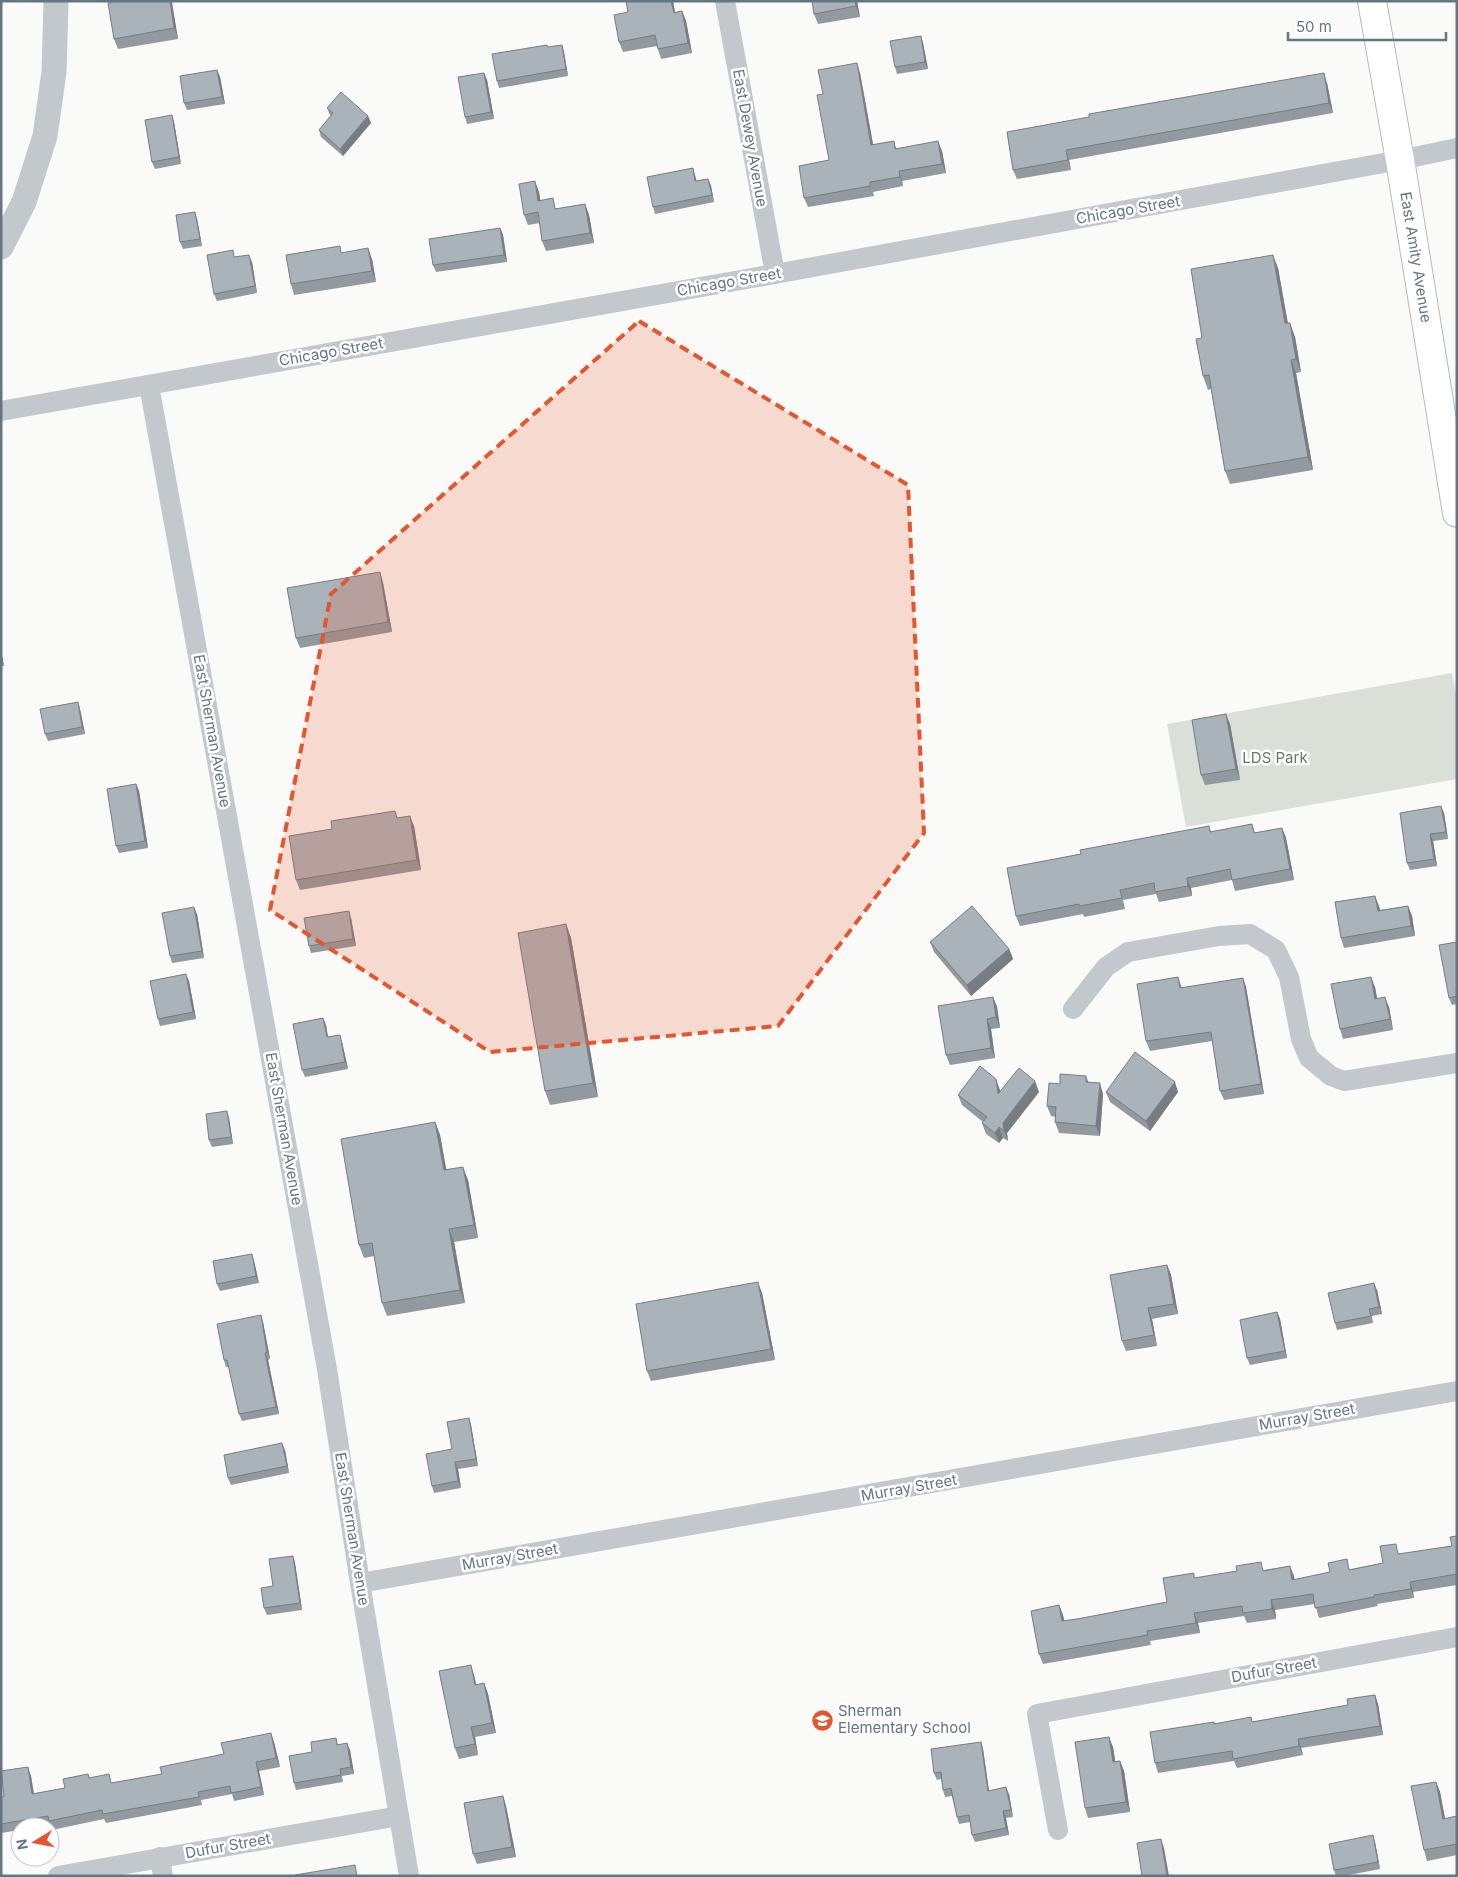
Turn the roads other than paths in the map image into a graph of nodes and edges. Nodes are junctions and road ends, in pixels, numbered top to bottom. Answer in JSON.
{"nodes":[{"id":1,"x":56,"y":1,"type":"edge"},
{"id":2,"x":725,"y":1,"type":"edge"},
{"id":3,"x":1372,"y":1,"type":"edge"},
{"id":4,"x":1457,"y":148,"type":"edge"},
{"id":5,"x":1400,"y":160,"type":"junction"},
{"id":6,"x":1,"y":247,"type":"edge"},
{"id":7,"x":776,"y":274,"type":"junction"},
{"id":8,"x":150,"y":385,"type":"junction"},
{"id":9,"x":1,"y":411,"type":"edge"},
{"id":10,"x":1457,"y":513,"type":"edge"},
{"id":11,"x":1073,"y":1009,"type":"dead end"},
{"id":12,"x":1457,"y":1063,"type":"edge"},
{"id":13,"x":1457,"y":1391,"type":"edge"},
{"id":14,"x":360,"y":1583,"type":"junction"},
{"id":15,"x":1457,"y":1637,"type":"edge"},
{"id":16,"x":399,"y":1816,"type":"junction"},
{"id":17,"x":1058,"y":1830,"type":"dead end"},
{"id":18,"x":161,"y":1867,"type":"edge"},
{"id":19,"x":58,"y":1876,"type":"edge"},
{"id":20,"x":410,"y":1876,"type":"edge"}],
"edges":[{"from":1,"to":6,"type":"street"},
{"from":2,"to":7,"type":"street","name":"East Dewey Avenue"},
{"from":3,"to":5,"type":"main road","name":"East Amity Avenue"},
{"from":4,"to":5,"type":"street","name":"Chicago Street"},
{"from":5,"to":7,"type":"street","name":"Chicago Street"},
{"from":5,"to":10,"type":"main road","name":"East Amity Avenue"},
{"from":7,"to":8,"type":"street","name":"Chicago Street"},
{"from":8,"to":9,"type":"street","name":"Chicago Street"},
{"from":8,"to":14,"type":"street","name":"East Sherman Avenue"},
{"from":11,"to":12,"type":"street"},
{"from":13,"to":14,"type":"street","name":"Murray Street"},
{"from":14,"to":16,"type":"street","name":"East Sherman Avenue"},
{"from":15,"to":17,"type":"street","name":"Dufur Street"},
{"from":16,"to":18,"type":"street","name":"Dufur Street"},
{"from":16,"to":20,"type":"street","name":"East Sherman Avenue"},
{"from":18,"to":19,"type":"street","name":"Dufur Street"}]}
